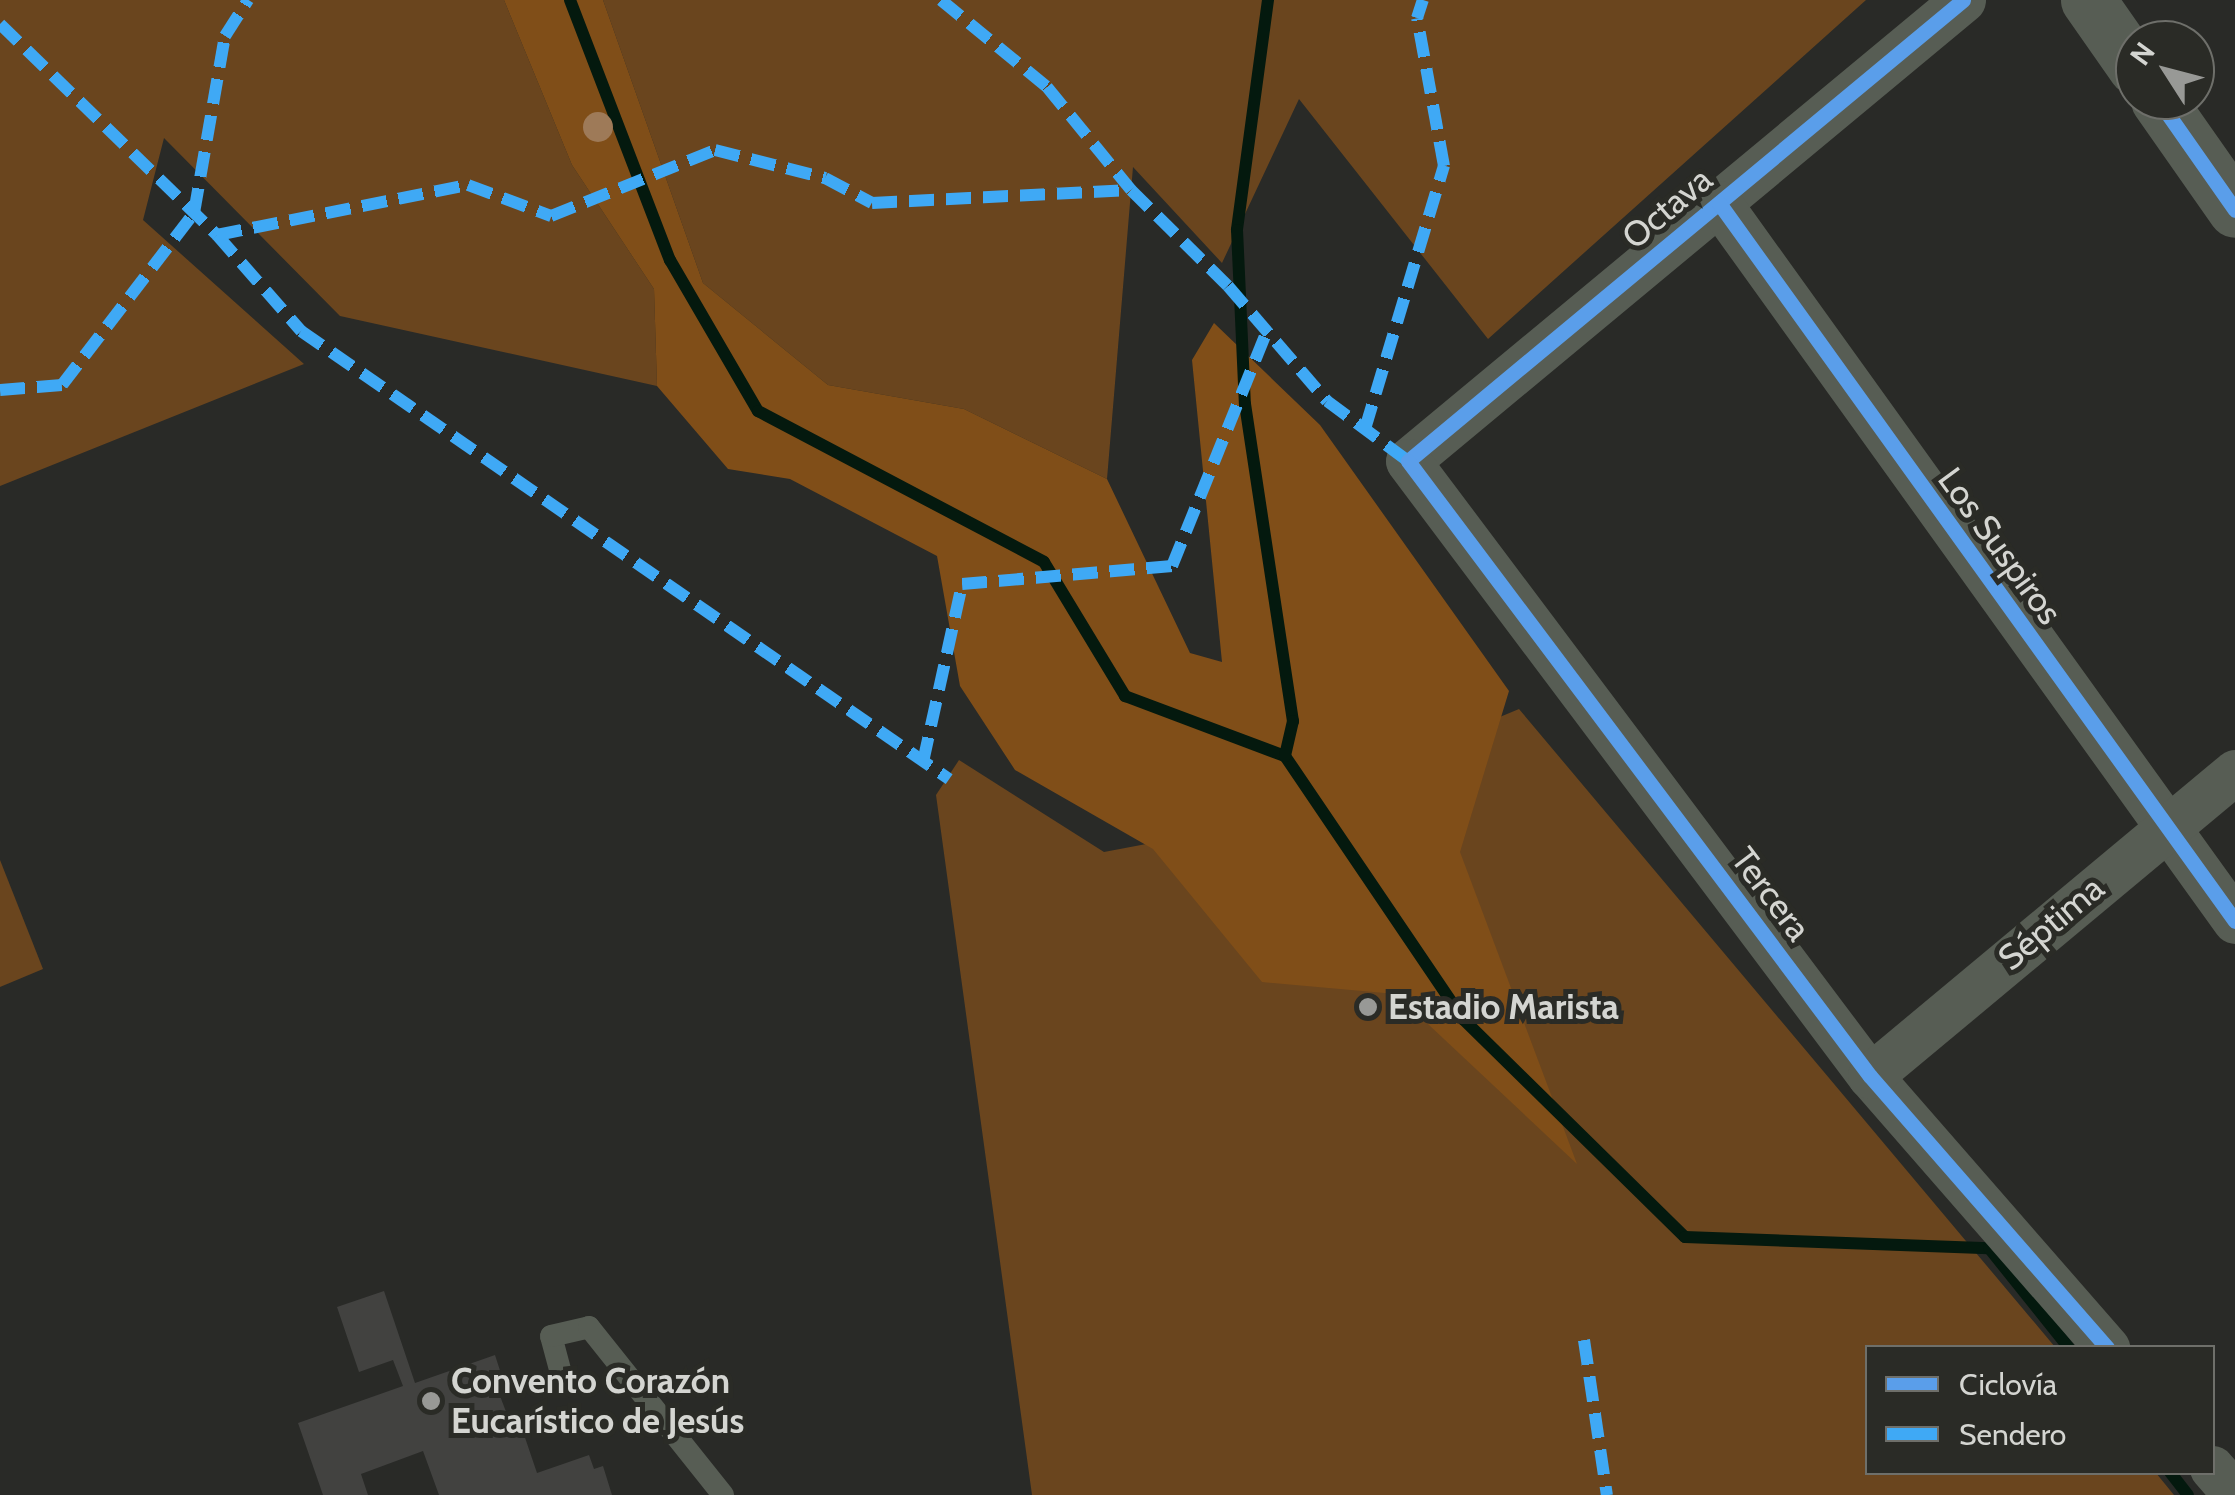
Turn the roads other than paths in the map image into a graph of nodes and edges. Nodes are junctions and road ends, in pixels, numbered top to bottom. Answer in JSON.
{"nodes":[{"id":1,"x":1964,"y":0,"type":"edge"},
{"id":2,"x":2088,"y":0,"type":"edge"},
{"id":3,"x":2115,"y":38,"type":"edge"},
{"id":4,"x":2172,"y":120,"type":"edge"},
{"id":5,"x":1719,"y":203,"type":"junction"},
{"id":6,"x":2235,"y":210,"type":"edge"},
{"id":7,"x":1408,"y":461,"type":"joint"},
{"id":8,"x":2235,"y":772,"type":"edge"},
{"id":9,"x":2164,"y":827,"type":"junction"},
{"id":10,"x":2235,"y":921,"type":"edge"},
{"id":11,"x":1870,"y":1076,"type":"junction"},
{"id":12,"x":2104,"y":1345,"type":"edge"},
{"id":13,"x":562,"y":1377,"type":"dead end"},
{"id":14,"x":2215,"y":1471,"type":"edge"},
{"id":15,"x":2235,"y":1494,"type":"edge"},
{"id":16,"x":723,"y":1495,"type":"edge"}],
"edges":[{"from":1,"to":5,"type":"street","name":"Octava"},
{"from":2,"to":3,"type":"street"},
{"from":4,"to":6,"type":"street"},
{"from":5,"to":7,"type":"street","name":"Octava"},
{"from":5,"to":9,"type":"street","name":"Los Suspiros"},
{"from":7,"to":11,"type":"street","name":"Tercera"},
{"from":8,"to":9,"type":"street","name":"Séptima"},
{"from":9,"to":10,"type":"street","name":"Los Suspiros"},
{"from":9,"to":11,"type":"street","name":"Séptima"},
{"from":11,"to":12,"type":"street","name":"Tercera"},
{"from":13,"to":16,"type":"lane"},
{"from":14,"to":15,"type":"street"}]}
